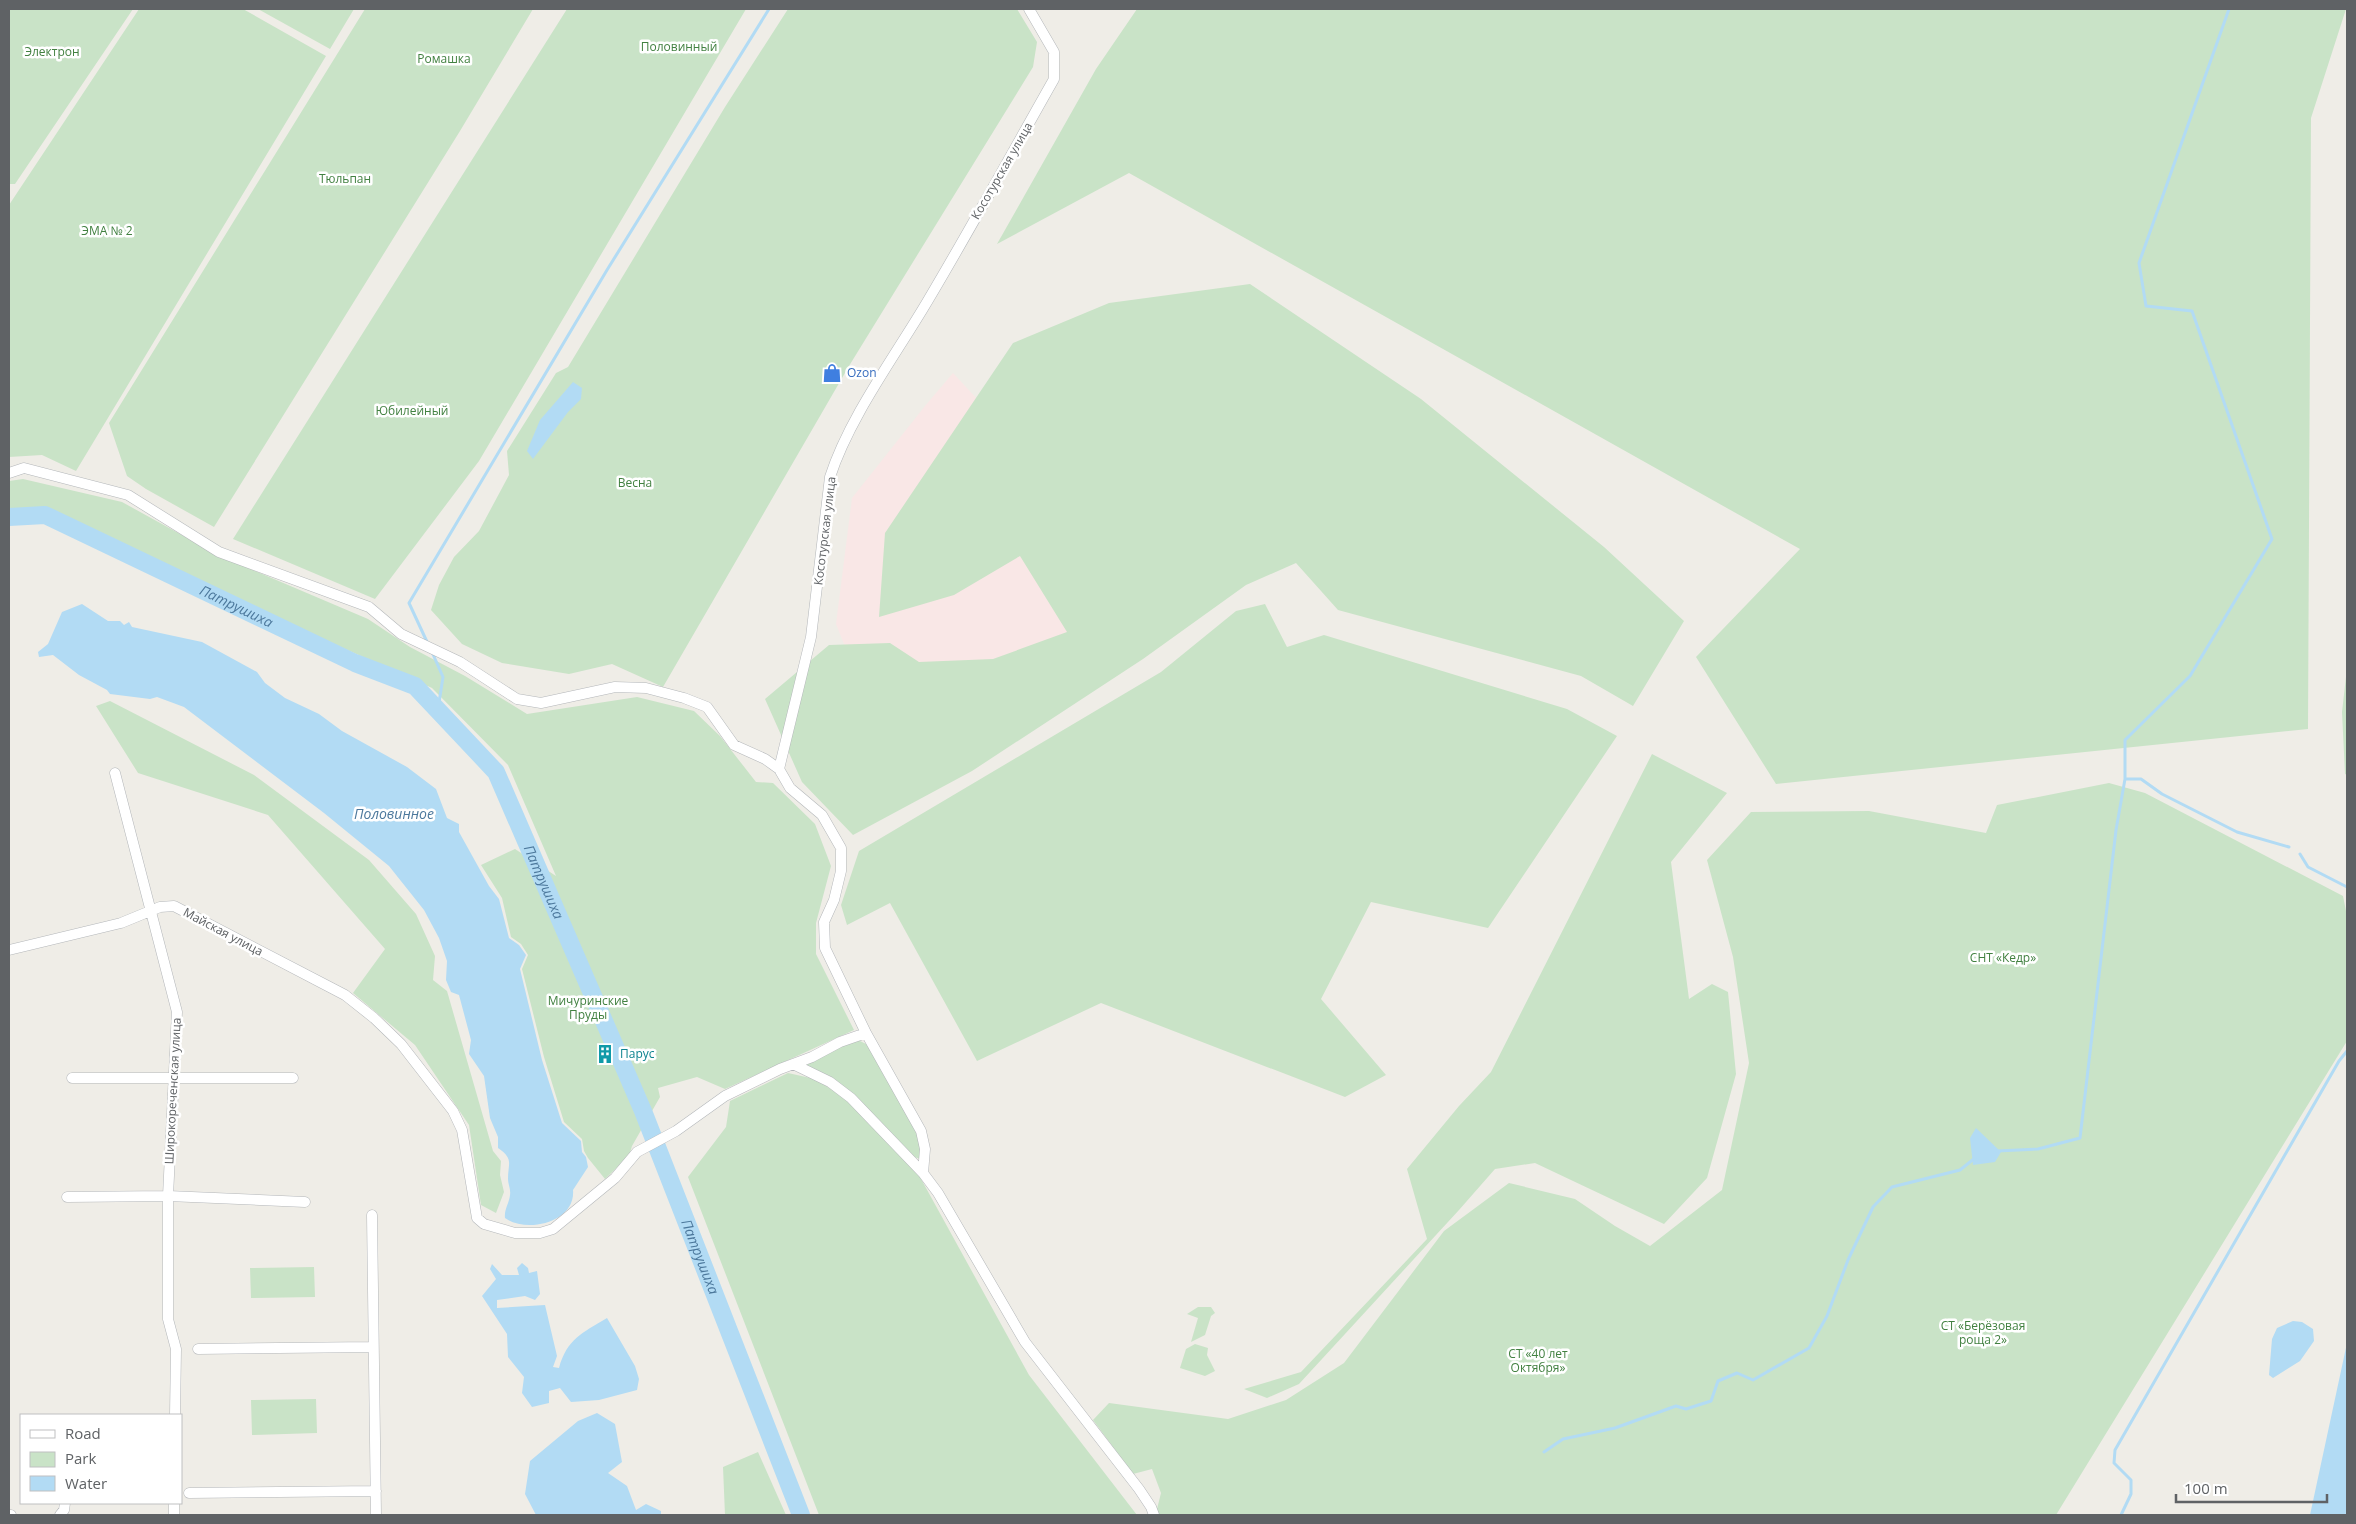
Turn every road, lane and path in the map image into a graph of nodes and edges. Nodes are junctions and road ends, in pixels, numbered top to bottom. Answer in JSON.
{"nodes":[{"id":1,"x":1029,"y":9,"type":"edge"},
{"id":2,"x":9,"y":473,"type":"edge"},
{"id":3,"x":779,"y":769,"type":"junction"},
{"id":4,"x":115,"y":773,"type":"dead end"},
{"id":5,"x":152,"y":910,"type":"junction"},
{"id":6,"x":9,"y":950,"type":"edge"},
{"id":7,"x":866,"y":1033,"type":"junction"},
{"id":8,"x":793,"y":1064,"type":"junction"},
{"id":9,"x":72,"y":1078,"type":"dead end"},
{"id":10,"x":176,"y":1078,"type":"junction"},
{"id":11,"x":293,"y":1078,"type":"dead end"},
{"id":12,"x":923,"y":1172,"type":"junction"},
{"id":13,"x":168,"y":1196,"type":"junction"},
{"id":14,"x":67,"y":1197,"type":"dead end"},
{"id":15,"x":305,"y":1202,"type":"dead end"},
{"id":16,"x":372,"y":1215,"type":"dead end"},
{"id":17,"x":373,"y":1346,"type":"junction"},
{"id":18,"x":198,"y":1349,"type":"dead end"},
{"id":19,"x":175,"y":1414,"type":"edge"},
{"id":20,"x":376,"y":1491,"type":"junction"},
{"id":21,"x":190,"y":1493,"type":"dead end"},
{"id":22,"x":376,"y":1515,"type":"edge"},
{"id":23,"x":1154,"y":1515,"type":"edge"}],
"edges":[{"from":1,"to":3,"type":"street","name":"Косотурская улица"},
{"from":2,"to":3,"type":"street"},
{"from":3,"to":7,"type":"street"},
{"from":4,"to":5,"type":"street","name":"Широкореченская улица"},
{"from":5,"to":6,"type":"street","name":"Майская улица"},
{"from":5,"to":8,"type":"street","name":"Майская улица"},
{"from":5,"to":10,"type":"street","name":"Широкореченская улица"},
{"from":7,"to":8,"type":"street"},
{"from":7,"to":12,"type":"street"},
{"from":8,"to":12,"type":"street"},
{"from":9,"to":10,"type":"street"},
{"from":10,"to":11,"type":"street"},
{"from":10,"to":13,"type":"street","name":"Широкореченская улица"},
{"from":12,"to":23,"type":"street"},
{"from":13,"to":14,"type":"street"},
{"from":13,"to":15,"type":"street"},
{"from":13,"to":19,"type":"street","name":"Широкореченская улица"},
{"from":16,"to":17,"type":"street"},
{"from":17,"to":18,"type":"street"},
{"from":17,"to":20,"type":"street"},
{"from":20,"to":21,"type":"street"},
{"from":20,"to":22,"type":"street"}]}
